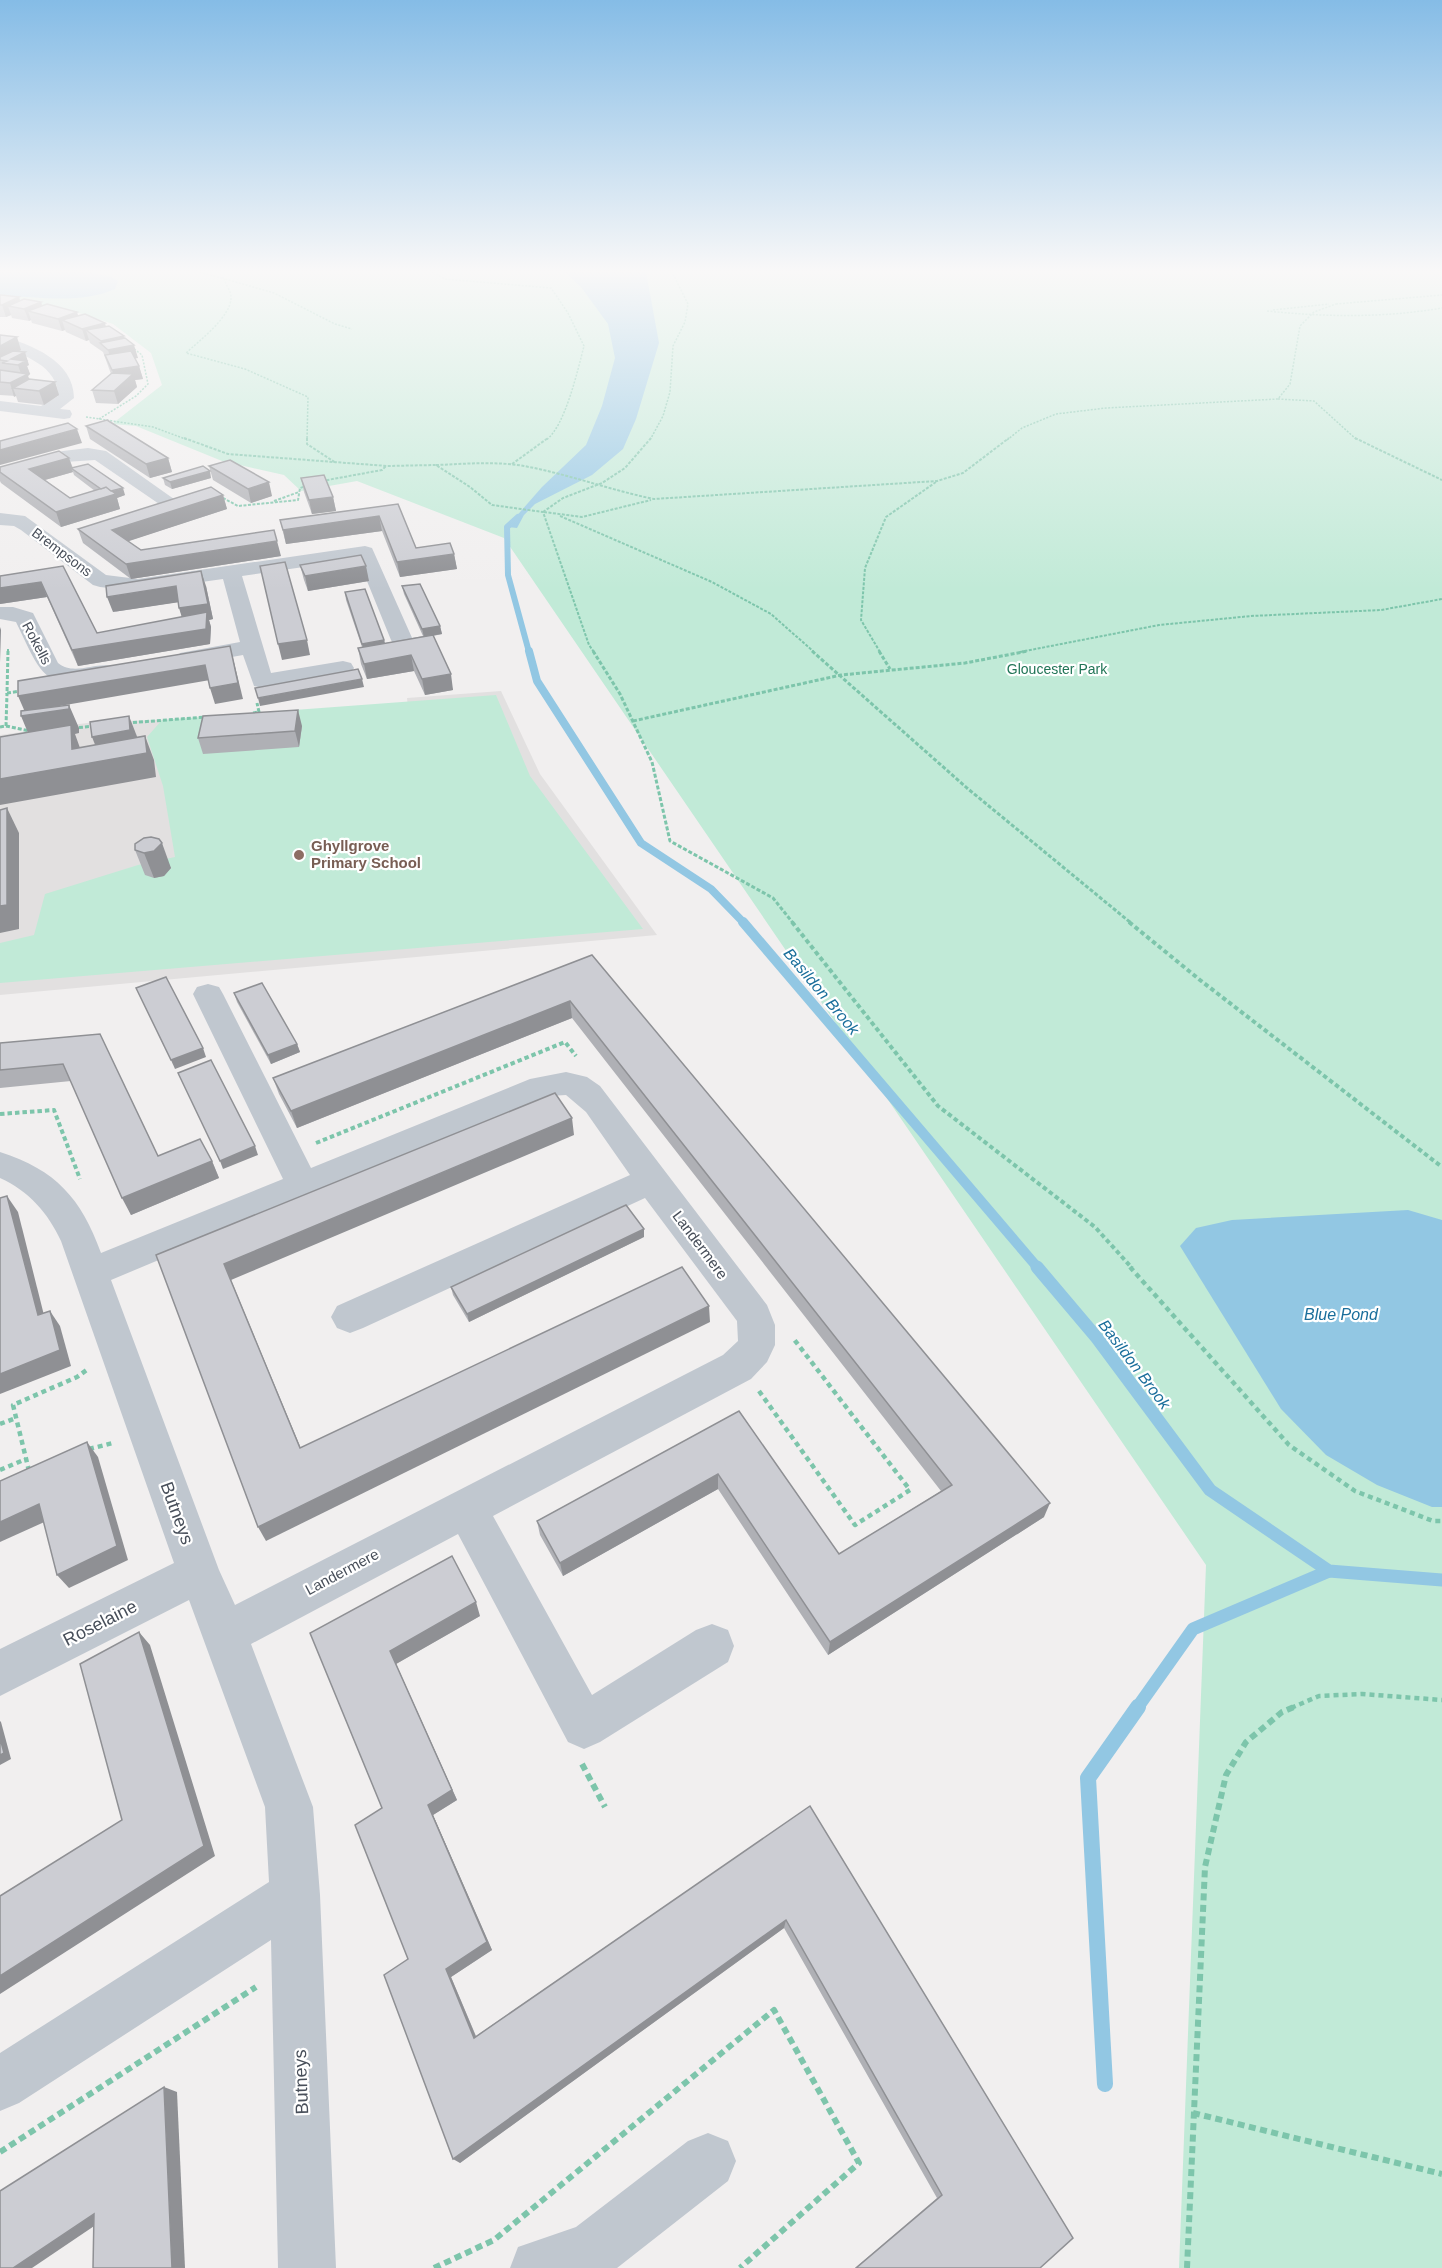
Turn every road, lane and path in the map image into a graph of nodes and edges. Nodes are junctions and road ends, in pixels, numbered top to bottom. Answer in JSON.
{"nodes":[{"id":1,"x":61,"y":378,"type":"edge"},
{"id":2,"x":147,"y":378,"type":"edge"},
{"id":3,"x":265,"y":378,"type":"edge"},
{"id":4,"x":575,"y":378,"type":"edge"},
{"id":5,"x":671,"y":378,"type":"edge"},
{"id":6,"x":1291,"y":378,"type":"edge"},
{"id":7,"x":1278,"y":399,"type":"junction"},
{"id":8,"x":0,"y":406,"type":"edge"},
{"id":9,"x":43,"y":412,"type":"junction"},
{"id":10,"x":69,"y":415,"type":"joint"},
{"id":11,"x":98,"y":419,"type":"junction"},
{"id":12,"x":337,"y":463,"type":"junction"},
{"id":13,"x":436,"y":465,"type":"junction"},
{"id":14,"x":511,"y":465,"type":"junction"},
{"id":15,"x":387,"y":466,"type":"junction"},
{"id":16,"x":0,"y":473,"type":"edge"},
{"id":17,"x":1442,"y":480,"type":"edge"},
{"id":18,"x":937,"y":481,"type":"junction"},
{"id":19,"x":321,"y":482,"type":"edge"},
{"id":20,"x":602,"y":483,"type":"junction"},
{"id":21,"x":310,"y":485,"type":"edge"},
{"id":22,"x":211,"y":491,"type":"joint"},
{"id":23,"x":299,"y":492,"type":"junction"},
{"id":24,"x":654,"y":499,"type":"junction"},
{"id":25,"x":172,"y":504,"type":"junction"},
{"id":26,"x":268,"y":504,"type":"junction"},
{"id":27,"x":150,"y":511,"type":"edge"},
{"id":28,"x":543,"y":512,"type":"junction"},
{"id":29,"x":560,"y":516,"type":"junction"},
{"id":30,"x":0,"y":519,"type":"edge"},
{"id":31,"x":71,"y":534,"type":"dead end"},
{"id":32,"x":49,"y":541,"type":"junction"},
{"id":33,"x":231,"y":572,"type":"junction"},
{"id":34,"x":1442,"y":599,"type":"edge"},
{"id":35,"x":0,"y":613,"type":"edge"},
{"id":36,"x":402,"y":640,"type":"edge"},
{"id":37,"x":251,"y":647,"type":"junction"},
{"id":38,"x":172,"y":660,"type":"edge"},
{"id":39,"x":126,"y":668,"type":"edge"},
{"id":40,"x":343,"y":668,"type":"dead end"},
{"id":41,"x":890,"y":669,"type":"junction"},
{"id":42,"x":841,"y":675,"type":"junction"},
{"id":43,"x":7,"y":693,"type":"dead end"},
{"id":44,"x":259,"y":712,"type":"edge"},
{"id":45,"x":248,"y":713,"type":"edge"},
{"id":46,"x":212,"y":716,"type":"edge"},
{"id":47,"x":633,"y":722,"type":"junction"},
{"id":48,"x":117,"y":724,"type":"edge"},
{"id":49,"x":105,"y":725,"type":"edge"},
{"id":50,"x":6,"y":726,"type":"junction"},
{"id":51,"x":0,"y":727,"type":"edge"},
{"id":52,"x":70,"y":728,"type":"edge"},
{"id":53,"x":34,"y":731,"type":"edge"},
{"id":54,"x":208,"y":994,"type":"dead end"},
{"id":55,"x":579,"y":1060,"type":"dead end"},
{"id":56,"x":0,"y":1114,"type":"edge"},
{"id":57,"x":304,"y":1147,"type":"dead end"},
{"id":58,"x":0,"y":1165,"type":"edge"},
{"id":59,"x":1442,"y":1167,"type":"edge"},
{"id":60,"x":651,"y":1180,"type":"junction"},
{"id":61,"x":303,"y":1186,"type":"junction"},
{"id":62,"x":83,"y":1187,"type":"dead end"},
{"id":63,"x":91,"y":1273,"type":"junction"},
{"id":64,"x":350,"y":1317,"type":"dead end"},
{"id":65,"x":786,"y":1328,"type":"dead end"},
{"id":66,"x":91,"y":1364,"type":"dead end"},
{"id":67,"x":758,"y":1390,"type":"dead end"},
{"id":68,"x":16,"y":1418,"type":"junction"},
{"id":69,"x":0,"y":1424,"type":"edge"},
{"id":70,"x":119,"y":1443,"type":"dead end"},
{"id":71,"x":78,"y":1453,"type":"edge"},
{"id":72,"x":26,"y":1459,"type":"junction"},
{"id":73,"x":0,"y":1470,"type":"edge"},
{"id":74,"x":39,"y":1470,"type":"edge"},
{"id":75,"x":466,"y":1508,"type":"junction"},
{"id":76,"x":1442,"y":1521,"type":"edge"},
{"id":77,"x":199,"y":1573,"type":"junction"},
{"id":78,"x":225,"y":1634,"type":"junction"},
{"id":79,"x":712,"y":1646,"type":"dead end"},
{"id":80,"x":0,"y":1673,"type":"edge"},
{"id":81,"x":1442,"y":1700,"type":"edge"},
{"id":82,"x":577,"y":1755,"type":"dead end"},
{"id":83,"x":605,"y":1807,"type":"dead end"},
{"id":84,"x":296,"y":1895,"type":"junction"},
{"id":85,"x":265,"y":1987,"type":"dead end"},
{"id":86,"x":0,"y":2084,"type":"edge"},
{"id":87,"x":1193,"y":2113,"type":"junction"},
{"id":88,"x":0,"y":2152,"type":"edge"},
{"id":89,"x":708,"y":2161,"type":"dead end"},
{"id":90,"x":1442,"y":2174,"type":"edge"},
{"id":91,"x":593,"y":2260,"type":"edge"},
{"id":92,"x":307,"y":2268,"type":"edge"},
{"id":93,"x":539,"y":2268,"type":"edge"},
{"id":94,"x":1187,"y":2268,"type":"edge"}],
"edges":[{"from":1,"to":9,"type":"street"},
{"from":2,"to":11,"type":"path"},
{"from":3,"to":12,"type":"path"},
{"from":4,"to":14,"type":"path"},
{"from":5,"to":20,"type":"path"},
{"from":6,"to":7,"type":"path"},
{"from":7,"to":17,"type":"path"},
{"from":7,"to":18,"type":"path"},
{"from":8,"to":9,"type":"street"},
{"from":9,"to":10,"type":"street"},
{"from":10,"to":11,"type":"path"},
{"from":11,"to":12,"type":"path"},
{"from":12,"to":15,"type":"path"},
{"from":13,"to":14,"type":"path"},
{"from":13,"to":15,"type":"path"},
{"from":13,"to":28,"type":"path"},
{"from":14,"to":20,"type":"path"},
{"from":15,"to":19,"type":"path"},
{"from":16,"to":25,"type":"street"},
{"from":18,"to":24,"type":"path"},
{"from":18,"to":41,"type":"path"},
{"from":20,"to":24,"type":"path"},
{"from":20,"to":28,"type":"path"},
{"from":21,"to":23,"type":"path"},
{"from":22,"to":25,"type":"street"},
{"from":22,"to":26,"type":"path"},
{"from":23,"to":26,"type":"path"},
{"from":23,"to":26,"type":"path"},
{"from":24,"to":29,"type":"path"},
{"from":25,"to":27,"type":"street"},
{"from":28,"to":29,"type":"path"},
{"from":28,"to":47,"type":"path"},
{"from":29,"to":42,"type":"path"},
{"from":30,"to":32,"type":"street","name":"Brempsons"},
{"from":31,"to":32,"type":"street"},
{"from":32,"to":33,"type":"street","name":"Brempsons"},
{"from":33,"to":36,"type":"street","name":"Brempsons"},
{"from":33,"to":37,"type":"street"},
{"from":34,"to":41,"type":"path"},
{"from":35,"to":39,"type":"street","name":"Rokells"},
{"from":37,"to":38,"type":"street"},
{"from":37,"to":40,"type":"street"},
{"from":41,"to":42,"type":"path"},
{"from":42,"to":47,"type":"path"},
{"from":42,"to":59,"type":"path"},
{"from":43,"to":50,"type":"path"},
{"from":44,"to":45,"type":"path"},
{"from":46,"to":48,"type":"path"},
{"from":47,"to":76,"type":"path"},
{"from":49,"to":52,"type":"path"},
{"from":50,"to":51,"type":"path"},
{"from":50,"to":53,"type":"path"},
{"from":54,"to":61,"type":"street"},
{"from":55,"to":57,"type":"path"},
{"from":56,"to":62,"type":"path"},
{"from":58,"to":63,"type":"street","name":"Butneys"},
{"from":60,"to":61,"type":"street","name":"Landermere"},
{"from":60,"to":64,"type":"street"},
{"from":60,"to":75,"type":"street","name":"Landermere"},
{"from":61,"to":63,"type":"street","name":"Landermere"},
{"from":63,"to":77,"type":"street","name":"Butneys"},
{"from":65,"to":67,"type":"path"},
{"from":66,"to":68,"type":"path"},
{"from":68,"to":69,"type":"path"},
{"from":68,"to":72,"type":"path"},
{"from":70,"to":71,"type":"path"},
{"from":72,"to":73,"type":"path"},
{"from":72,"to":74,"type":"path"},
{"from":75,"to":78,"type":"street","name":"Landermere"},
{"from":75,"to":79,"type":"street"},
{"from":77,"to":78,"type":"street","name":"Butneys"},
{"from":77,"to":80,"type":"street","name":"Roselaine"},
{"from":78,"to":84,"type":"street","name":"Butneys"},
{"from":81,"to":87,"type":"path"},
{"from":82,"to":83,"type":"path"},
{"from":84,"to":86,"type":"street"},
{"from":84,"to":92,"type":"street","name":"Butneys"},
{"from":85,"to":88,"type":"path"},
{"from":87,"to":90,"type":"path"},
{"from":87,"to":94,"type":"path"},
{"from":89,"to":91,"type":"street"},
{"from":91,"to":93,"type":"street"}]}
